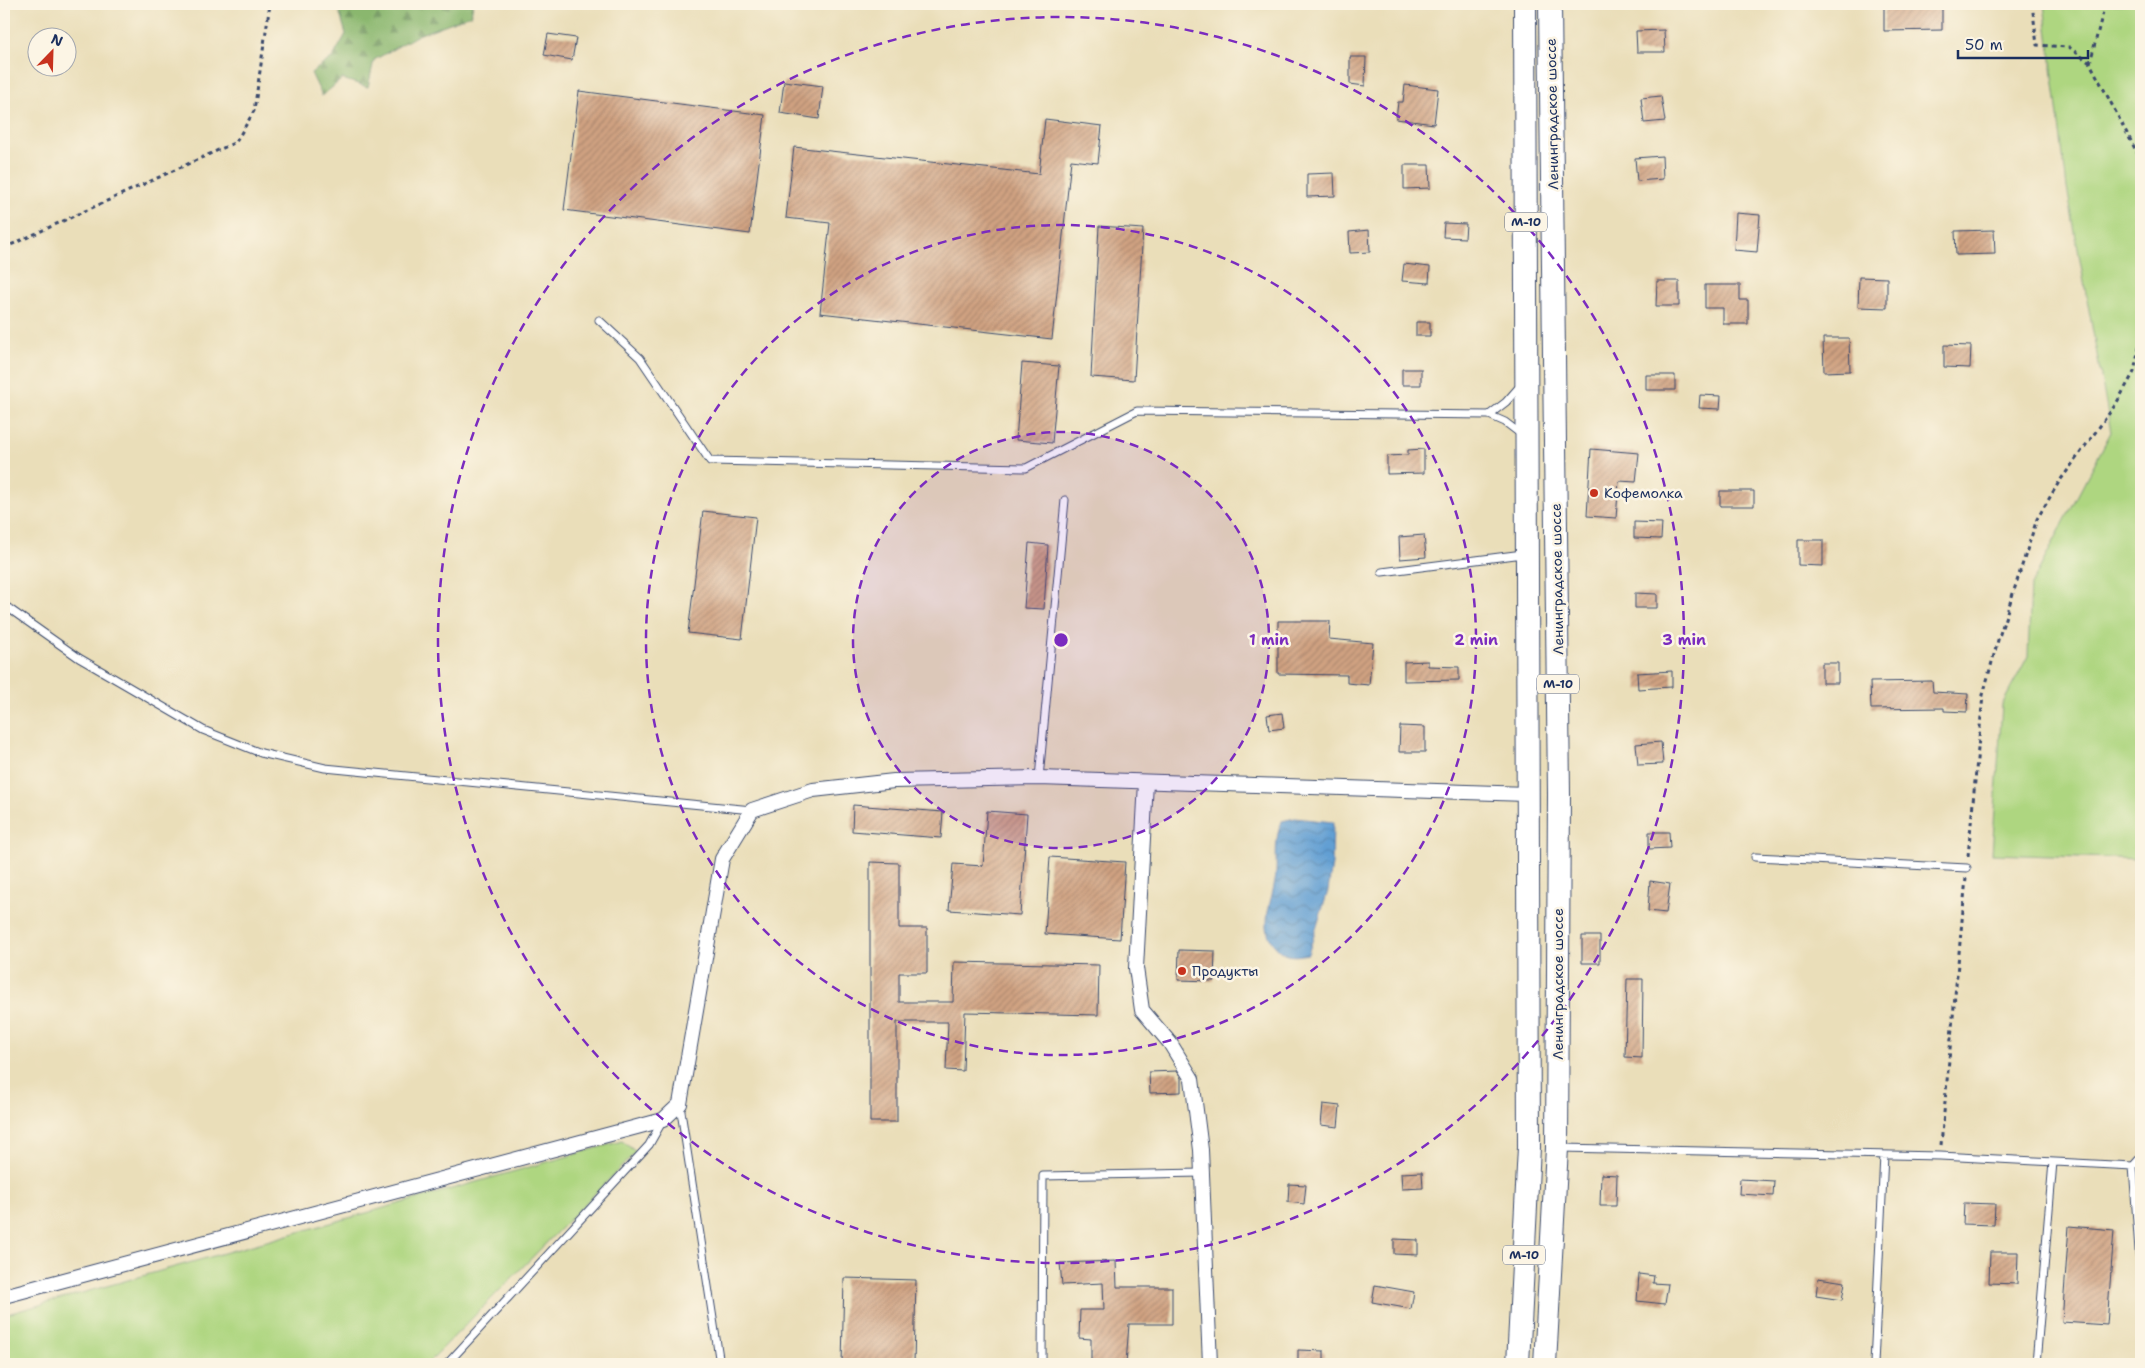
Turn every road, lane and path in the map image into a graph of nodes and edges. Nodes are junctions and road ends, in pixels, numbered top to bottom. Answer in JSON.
{"nodes":[{"id":1,"x":270,"y":4,"type":"edge"},
{"id":2,"x":1525,"y":4,"type":"edge"},
{"id":3,"x":1550,"y":4,"type":"edge"},
{"id":4,"x":2032,"y":4,"type":"edge"},
{"id":5,"x":2106,"y":4,"type":"edge"},
{"id":6,"x":2090,"y":63,"type":"junction"},
{"id":7,"x":2141,"y":160,"type":"edge"},
{"id":8,"x":4,"y":248,"type":"edge"},
{"id":9,"x":599,"y":320,"type":"dead end"},
{"id":10,"x":2141,"y":338,"type":"edge"},
{"id":11,"x":1528,"y":374,"type":"junction"},
{"id":12,"x":1489,"y":414,"type":"junction"},
{"id":13,"x":1527,"y":441,"type":"junction"},
{"id":14,"x":1065,"y":500,"type":"dead end"},
{"id":15,"x":1527,"y":553,"type":"junction"},
{"id":16,"x":1382,"y":572,"type":"dead end"},
{"id":17,"x":4,"y":605,"type":"edge"},
{"id":18,"x":1040,"y":778,"type":"junction"},
{"id":19,"x":1146,"y":782,"type":"junction"},
{"id":20,"x":1527,"y":794,"type":"junction"},
{"id":21,"x":752,"y":810,"type":"junction"},
{"id":22,"x":1755,"y":857,"type":"dead end"},
{"id":23,"x":1967,"y":868,"type":"junction"},
{"id":24,"x":680,"y":1104,"type":"junction"},
{"id":25,"x":663,"y":1120,"type":"junction"},
{"id":26,"x":1557,"y":1148,"type":"junction"},
{"id":27,"x":1884,"y":1155,"type":"junction"},
{"id":28,"x":1940,"y":1156,"type":"junction"},
{"id":29,"x":2141,"y":1157,"type":"edge"},
{"id":30,"x":2053,"y":1162,"type":"junction"},
{"id":31,"x":2133,"y":1166,"type":"junction"},
{"id":32,"x":1202,"y":1173,"type":"junction"},
{"id":33,"x":2141,"y":1279,"type":"edge"},
{"id":34,"x":4,"y":1296,"type":"edge"},
{"id":35,"x":447,"y":1364,"type":"edge"},
{"id":36,"x":720,"y":1364,"type":"edge"},
{"id":37,"x":1042,"y":1364,"type":"edge"},
{"id":38,"x":1210,"y":1364,"type":"edge"},
{"id":39,"x":1518,"y":1364,"type":"edge"},
{"id":40,"x":1545,"y":1364,"type":"edge"},
{"id":41,"x":1874,"y":1364,"type":"edge"},
{"id":42,"x":2036,"y":1364,"type":"edge"}],
"edges":[{"from":1,"to":8,"type":"path"},
{"from":2,"to":11,"type":"highway","name":"Ленинградское шоссе","number":"М-10"},
{"from":3,"to":26,"type":"highway","name":"Ленинградское шоссе","number":"М-10"},
{"from":4,"to":6,"type":"path"},
{"from":5,"to":6,"type":"path"},
{"from":6,"to":7,"type":"path"},
{"from":9,"to":12,"type":"lane"},
{"from":10,"to":23,"type":"path"},
{"from":11,"to":12,"type":"lane"},
{"from":11,"to":13,"type":"highway","name":"Ленинградское шоссе","number":"М-10"},
{"from":12,"to":13,"type":"lane"},
{"from":13,"to":15,"type":"highway","name":"Ленинградское шоссе","number":"М-10"},
{"from":14,"to":18,"type":"lane"},
{"from":15,"to":16,"type":"lane"},
{"from":15,"to":20,"type":"highway","name":"Ленинградское шоссе","number":"М-10"},
{"from":17,"to":21,"type":"lane"},
{"from":18,"to":19,"type":"street"},
{"from":18,"to":21,"type":"street"},
{"from":19,"to":20,"type":"street"},
{"from":19,"to":32,"type":"street"},
{"from":20,"to":39,"type":"highway","name":"Ленинградское шоссе","number":"М-10"},
{"from":21,"to":24,"type":"street"},
{"from":22,"to":23,"type":"lane"},
{"from":23,"to":28,"type":"path"},
{"from":24,"to":25,"type":"street"},
{"from":24,"to":36,"type":"lane"},
{"from":25,"to":34,"type":"street"},
{"from":25,"to":35,"type":"lane"},
{"from":26,"to":27,"type":"lane"},
{"from":26,"to":40,"type":"highway","name":"Ленинградское шоссе","number":"М-10"},
{"from":27,"to":28,"type":"lane"},
{"from":27,"to":41,"type":"lane"},
{"from":28,"to":30,"type":"lane"},
{"from":29,"to":31,"type":"lane"},
{"from":30,"to":31,"type":"lane"},
{"from":30,"to":42,"type":"lane"},
{"from":31,"to":33,"type":"lane"},
{"from":32,"to":37,"type":"lane"},
{"from":32,"to":38,"type":"street"}]}
